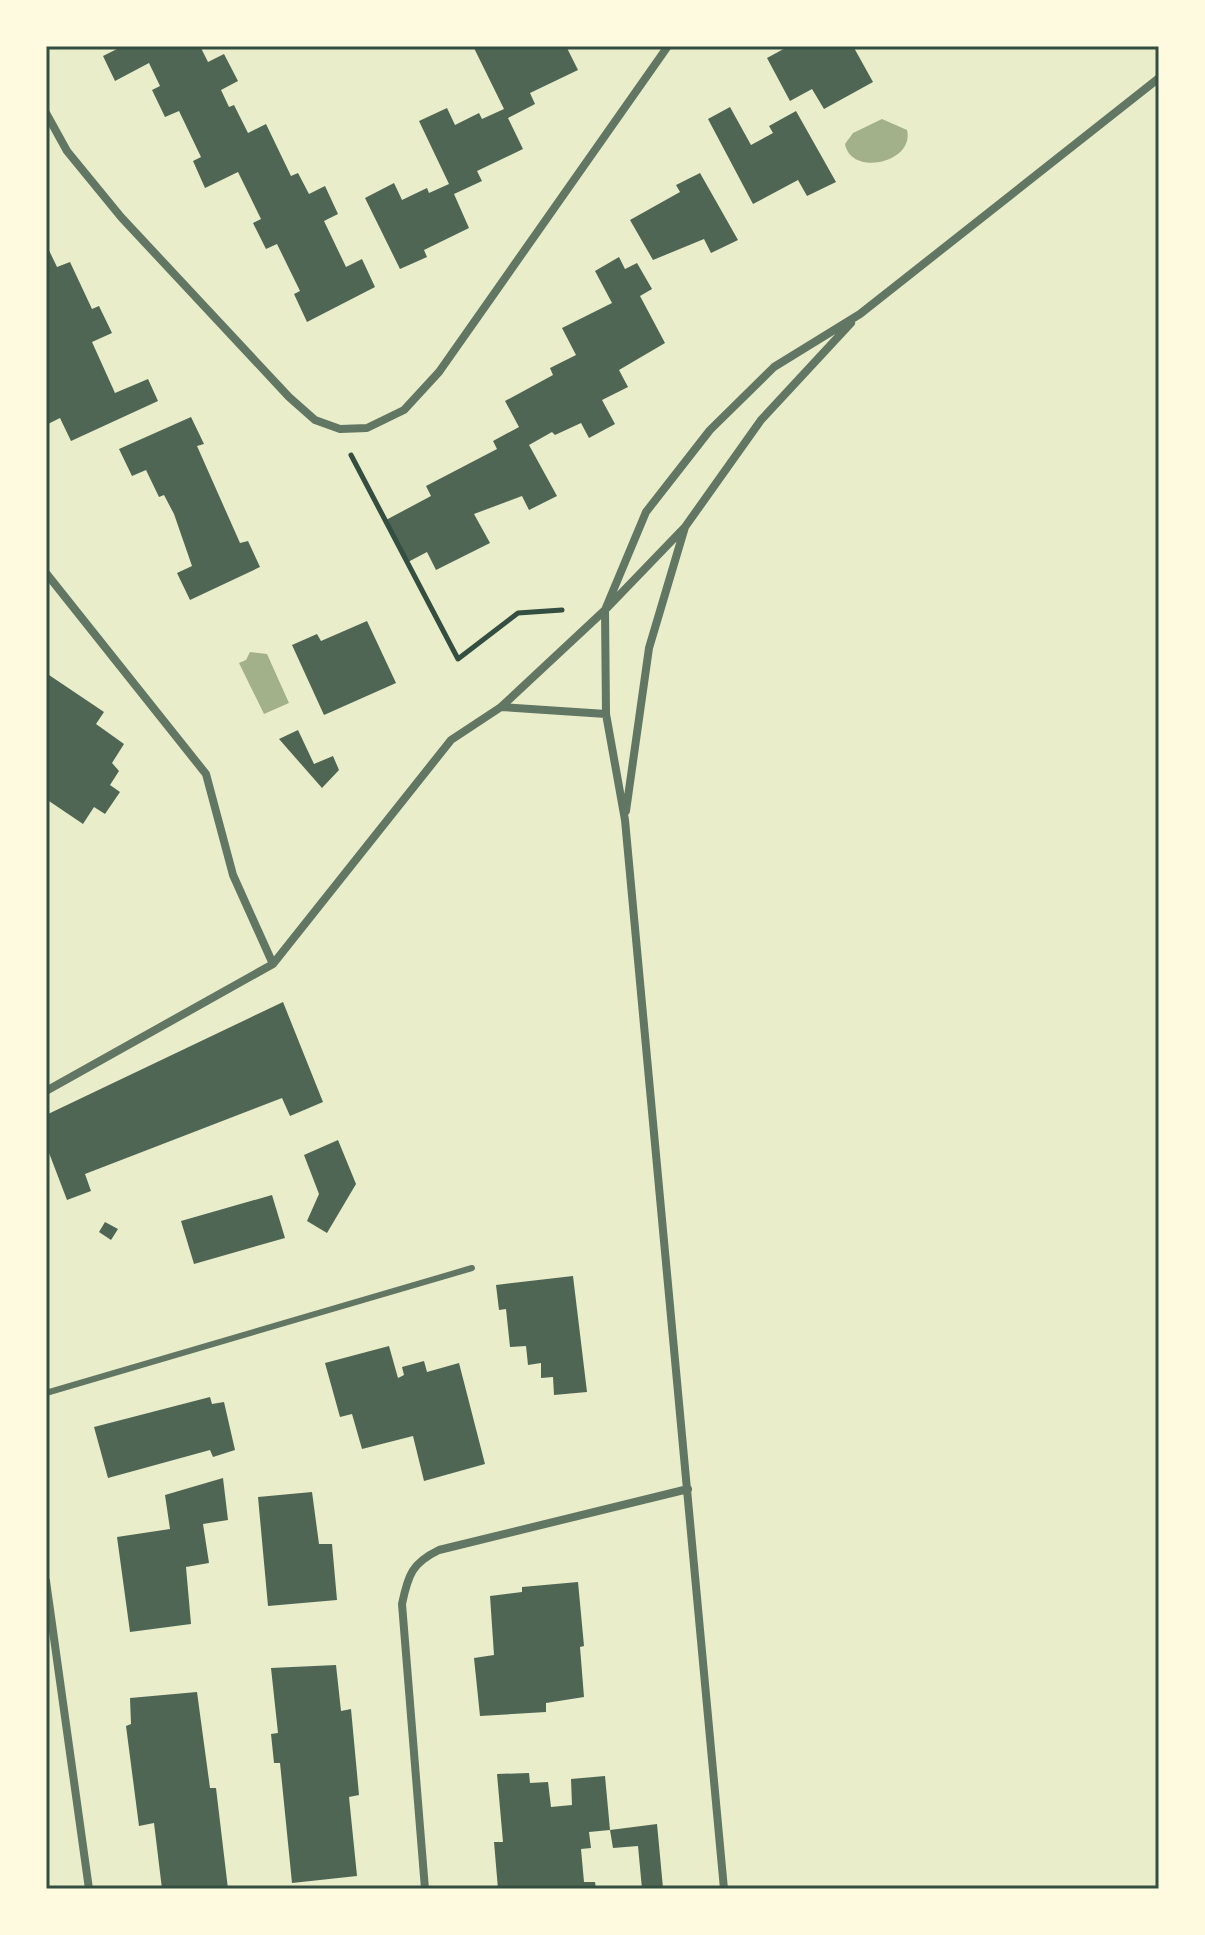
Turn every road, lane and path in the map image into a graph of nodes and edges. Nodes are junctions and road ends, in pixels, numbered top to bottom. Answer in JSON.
{"nodes":[{"id":1,"x":668,"y":46,"type":"edge"},
{"id":2,"x":1159,"y":78,"type":"edge"},
{"id":3,"x":46,"y":113,"type":"edge"},
{"id":4,"x":860,"y":314,"type":"junction"},
{"id":5,"x":356,"y":465,"type":"dead end"},
{"id":6,"x":685,"y":527,"type":"junction"},
{"id":7,"x":46,"y":573,"type":"edge"},
{"id":8,"x":605,"y":610,"type":"junction"},
{"id":9,"x":501,"y":707,"type":"junction"},
{"id":10,"x":606,"y":714,"type":"junction"},
{"id":11,"x":625,"y":820,"type":"junction"},
{"id":12,"x":273,"y":964,"type":"junction"},
{"id":13,"x":46,"y":1091,"type":"edge"},
{"id":14,"x":472,"y":1268,"type":"dead end"},
{"id":15,"x":46,"y":1393,"type":"edge"},
{"id":16,"x":688,"y":1489,"type":"junction"},
{"id":17,"x":46,"y":1581,"type":"edge"},
{"id":18,"x":89,"y":1889,"type":"edge"},
{"id":19,"x":425,"y":1889,"type":"edge"},
{"id":20,"x":724,"y":1889,"type":"edge"}],
"edges":[{"from":1,"to":3,"type":"street"},
{"from":2,"to":4,"type":"street"},
{"from":4,"to":6,"type":"street"},
{"from":4,"to":8,"type":"street"},
{"from":5,"to":8,"type":"path"},
{"from":6,"to":8,"type":"street"},
{"from":6,"to":11,"type":"street"},
{"from":7,"to":12,"type":"street"},
{"from":8,"to":9,"type":"street"},
{"from":8,"to":10,"type":"street"},
{"from":9,"to":10,"type":"street"},
{"from":9,"to":12,"type":"street"},
{"from":10,"to":11,"type":"street"},
{"from":11,"to":16,"type":"street"},
{"from":12,"to":13,"type":"street"},
{"from":14,"to":15,"type":"lane"},
{"from":16,"to":19,"type":"street"},
{"from":16,"to":20,"type":"street"},
{"from":17,"to":18,"type":"street"}]}
